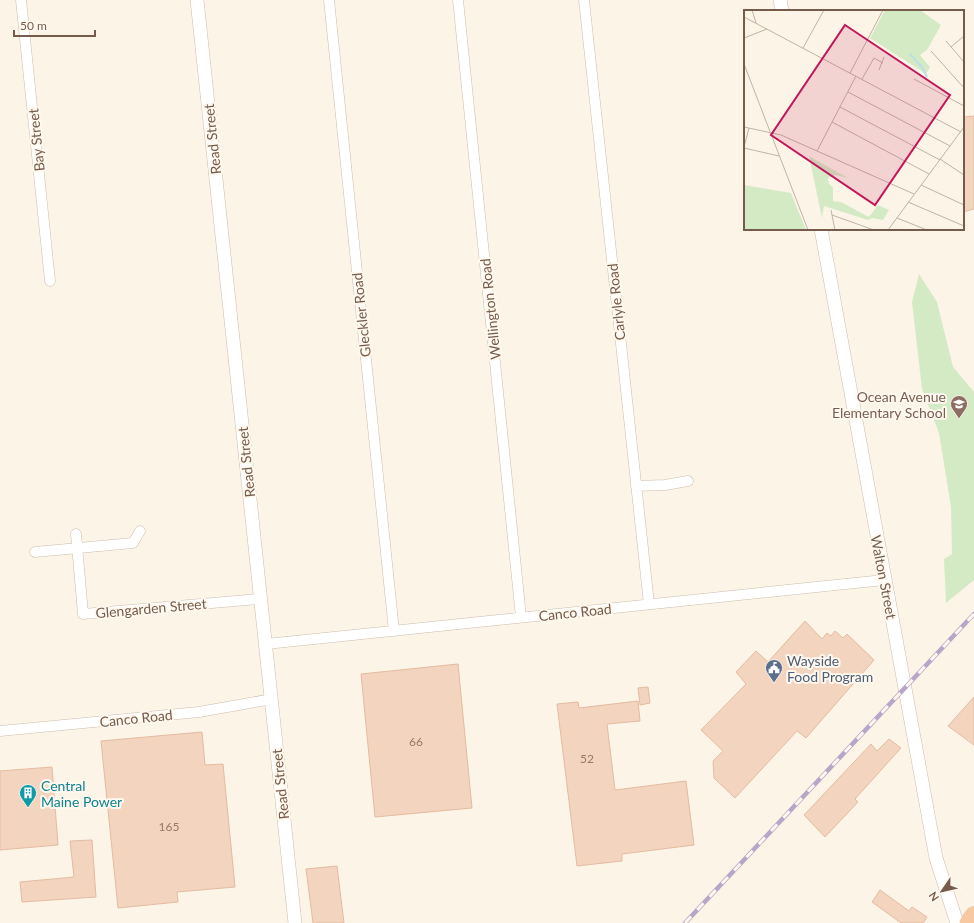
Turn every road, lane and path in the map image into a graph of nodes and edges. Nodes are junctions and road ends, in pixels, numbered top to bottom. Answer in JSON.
{"nodes":[{"id":1,"x":21,"y":0,"type":"edge"},
{"id":2,"x":197,"y":0,"type":"edge"},
{"id":3,"x":329,"y":0,"type":"edge"},
{"id":4,"x":458,"y":0,"type":"edge"},
{"id":5,"x":584,"y":0,"type":"edge"},
{"id":6,"x":780,"y":0,"type":"edge"},
{"id":7,"x":782,"y":10,"type":"edge"},
{"id":8,"x":821,"y":230,"type":"edge"},
{"id":9,"x":50,"y":280,"type":"dead end"},
{"id":10,"x":688,"y":481,"type":"dead end"},
{"id":11,"x":636,"y":486,"type":"junction"},
{"id":12,"x":140,"y":531,"type":"dead end"},
{"id":13,"x":76,"y":534,"type":"dead end"},
{"id":14,"x":77,"y":548,"type":"junction"},
{"id":15,"x":35,"y":552,"type":"dead end"},
{"id":16,"x":884,"y":580,"type":"junction"},
{"id":17,"x":260,"y":599,"type":"junction"},
{"id":18,"x":649,"y":604,"type":"junction"},
{"id":19,"x":521,"y":617,"type":"junction"},
{"id":20,"x":394,"y":631,"type":"junction"},
{"id":21,"x":266,"y":644,"type":"junction"},
{"id":22,"x":272,"y":699,"type":"junction"},
{"id":23,"x":0,"y":731,"type":"edge"},
{"id":24,"x":974,"y":915,"type":"edge"},
{"id":25,"x":295,"y":923,"type":"edge"},
{"id":26,"x":957,"y":923,"type":"edge"},
{"id":27,"x":968,"y":923,"type":"edge"}],
"edges":[{"from":1,"to":9,"type":"street","name":"Bay Street"},
{"from":2,"to":17,"type":"street","name":"Read Street"},
{"from":3,"to":20,"type":"street","name":"Gleckler Road"},
{"from":4,"to":19,"type":"street","name":"Wellington Road"},
{"from":5,"to":11,"type":"street","name":"Carlyle Road"},
{"from":6,"to":7,"type":"street"},
{"from":8,"to":16,"type":"street","name":"Walton Street"},
{"from":10,"to":11,"type":"street"},
{"from":11,"to":18,"type":"street","name":"Carlyle Road"},
{"from":12,"to":14,"type":"street"},
{"from":13,"to":14,"type":"street"},
{"from":14,"to":15,"type":"street"},
{"from":14,"to":17,"type":"street","name":"Glengarden Street"},
{"from":16,"to":18,"type":"street","name":"Canco Road"},
{"from":16,"to":26,"type":"street","name":"Walton Street"},
{"from":17,"to":21,"type":"street","name":"Read Street"},
{"from":18,"to":19,"type":"street","name":"Canco Road"},
{"from":19,"to":20,"type":"street","name":"Canco Road"},
{"from":20,"to":21,"type":"street","name":"Canco Road"},
{"from":21,"to":22,"type":"street","name":"Read Street"},
{"from":22,"to":23,"type":"street","name":"Canco Road"},
{"from":22,"to":25,"type":"street","name":"Read Street"},
{"from":24,"to":27,"type":"highway"}]}
